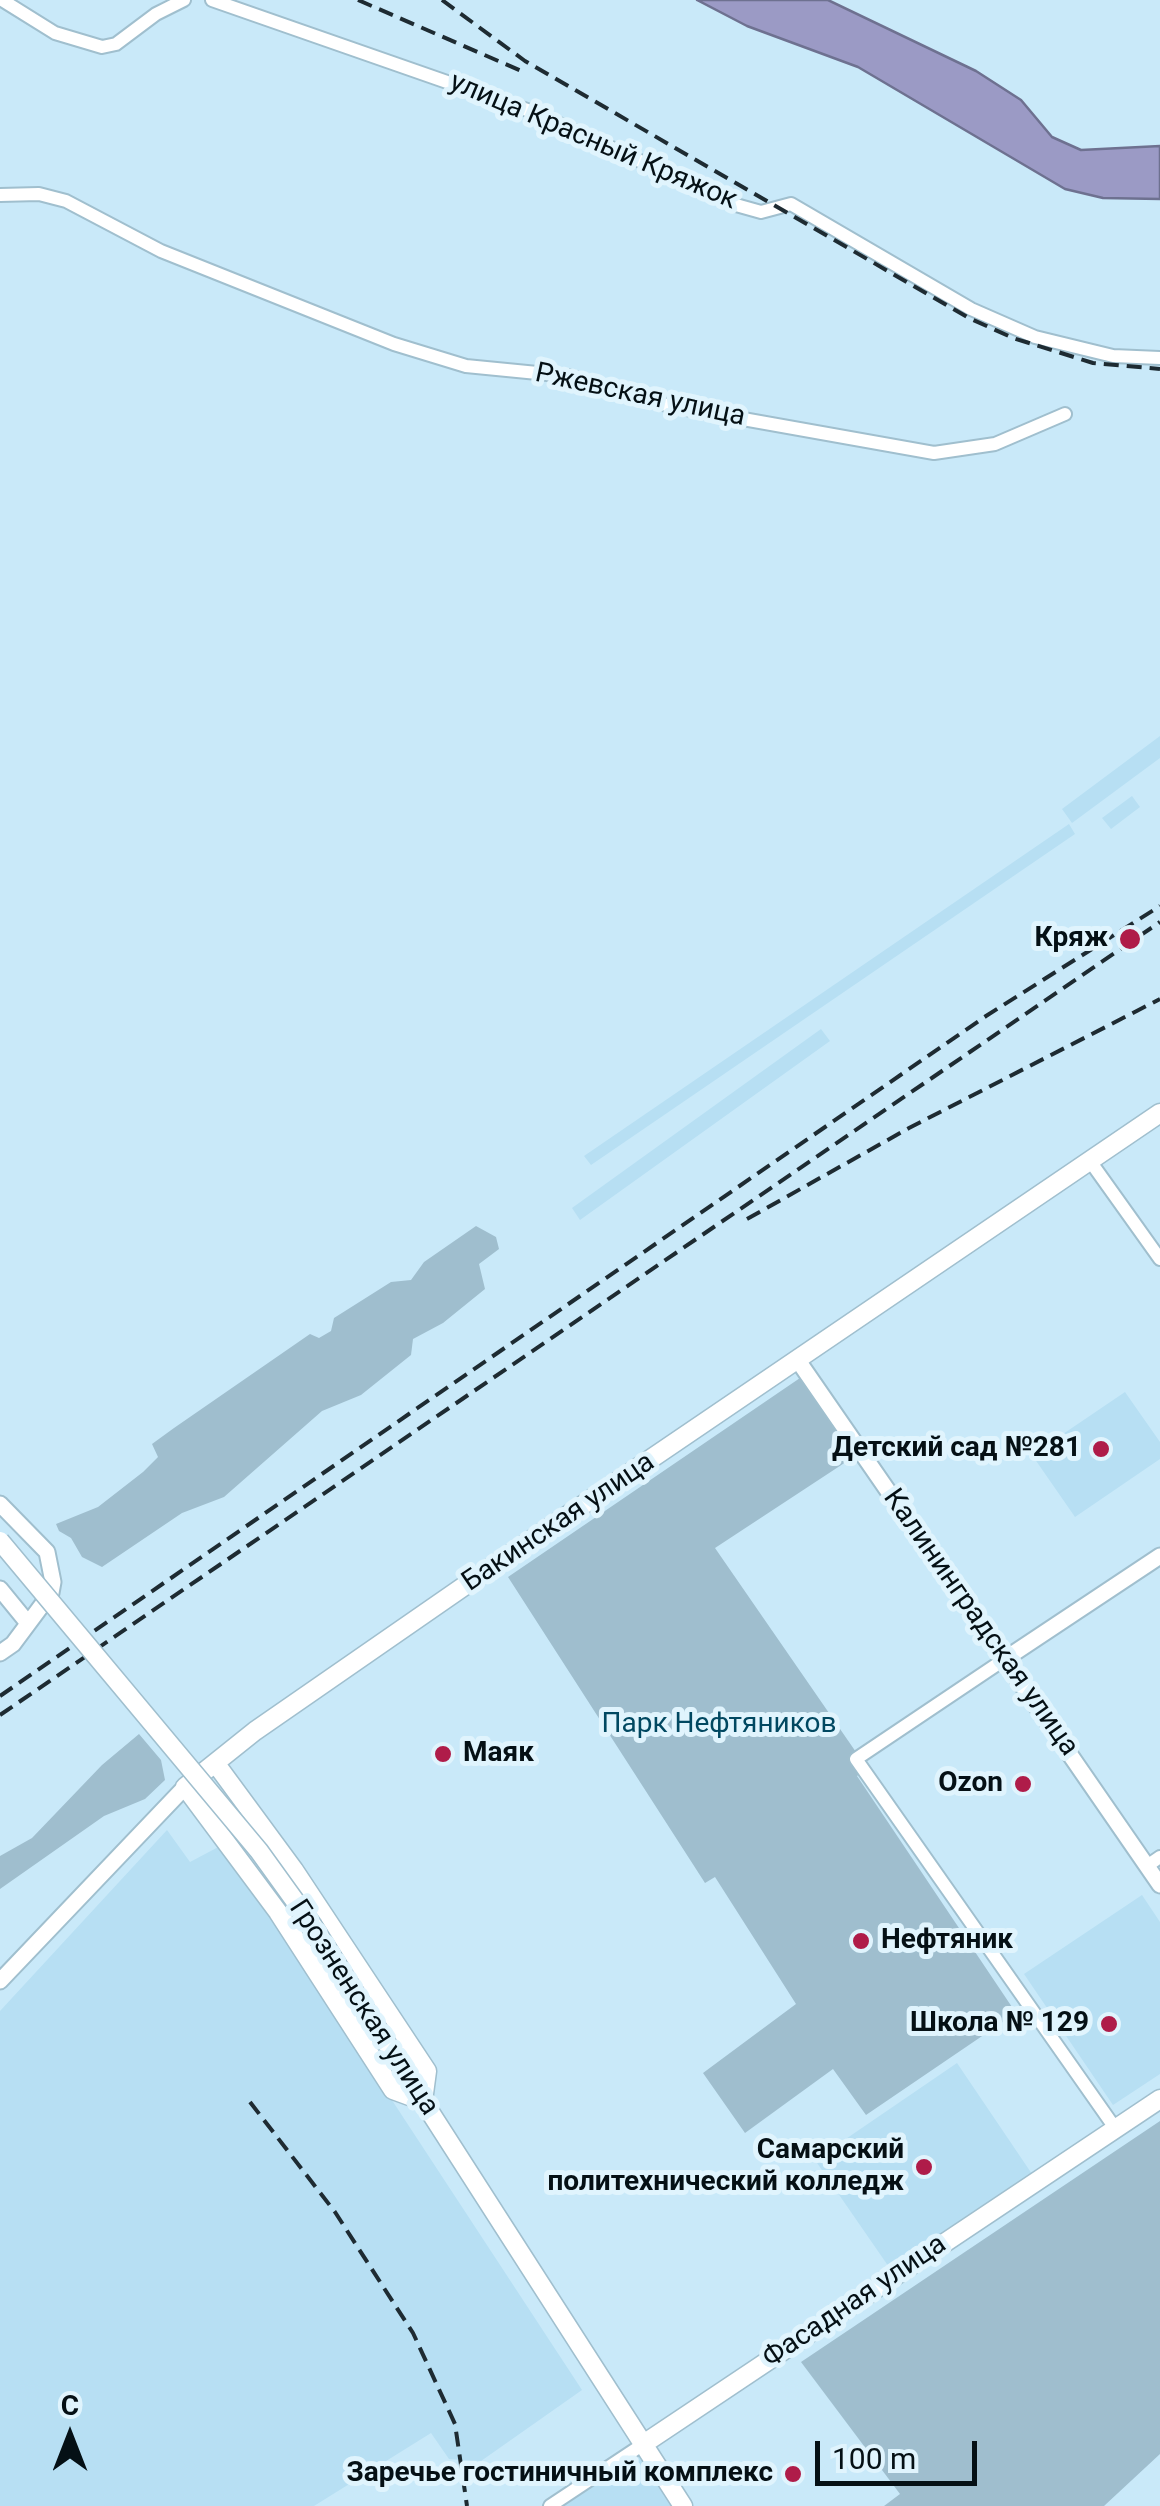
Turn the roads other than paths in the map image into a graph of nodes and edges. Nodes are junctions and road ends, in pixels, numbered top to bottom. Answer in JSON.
{"nodes":[{"id":1,"x":2,"y":0,"type":"edge"},
{"id":2,"x":184,"y":0,"type":"edge"},
{"id":3,"x":212,"y":0,"type":"edge"},
{"id":4,"x":242,"y":5,"type":"edge"},
{"id":5,"x":0,"y":195,"type":"edge"},
{"id":6,"x":1160,"y":358,"type":"edge"},
{"id":7,"x":1065,"y":414,"type":"dead end"},
{"id":8,"x":1160,"y":1113,"type":"edge"},
{"id":9,"x":1090,"y":1162,"type":"junction"},
{"id":10,"x":1160,"y":1259,"type":"edge"},
{"id":11,"x":799,"y":1362,"type":"junction"},
{"id":12,"x":0,"y":1504,"type":"edge"},
{"id":13,"x":0,"y":1541,"type":"edge"},
{"id":14,"x":1160,"y":1556,"type":"edge"},
{"id":15,"x":0,"y":1589,"type":"edge"},
{"id":16,"x":28,"y":1622,"type":"junction"},
{"id":17,"x":0,"y":1653,"type":"edge"},
{"id":18,"x":1006,"y":1658,"type":"junction"},
{"id":19,"x":216,"y":1764,"type":"junction"},
{"id":20,"x":185,"y":1787,"type":"junction"},
{"id":21,"x":226,"y":1840,"type":"junction"},
{"id":22,"x":1154,"y":1862,"type":"edge"},
{"id":23,"x":1160,"y":1885,"type":"edge"},
{"id":24,"x":0,"y":1981,"type":"edge"},
{"id":25,"x":1160,"y":2098,"type":"edge"},
{"id":26,"x":423,"y":2100,"type":"junction"},
{"id":27,"x":1115,"y":2128,"type":"junction"},
{"id":28,"x":642,"y":2445,"type":"junction"},
{"id":29,"x":550,"y":2506,"type":"edge"},
{"id":30,"x":682,"y":2506,"type":"edge"}],
"edges":[{"from":1,"to":2,"type":"street"},
{"from":3,"to":4,"type":"street","name":"улица Красный Кряжок"},
{"from":4,"to":6,"type":"street","name":"улица Красный Кряжок"},
{"from":5,"to":7,"type":"street","name":"Ржевская улица"},
{"from":8,"to":9,"type":"main road","name":"Бакинская улица"},
{"from":9,"to":10,"type":"street"},
{"from":9,"to":11,"type":"main road","name":"Бакинская улица"},
{"from":11,"to":18,"type":"street","name":"Калининградская улица"},
{"from":11,"to":19,"type":"main road","name":"Бакинская улица"},
{"from":12,"to":16,"type":"street"},
{"from":13,"to":26,"type":"main road","name":"Грозненская улица","bridge":true},
{"from":14,"to":18,"type":"street"},
{"from":15,"to":16,"type":"street"},
{"from":16,"to":17,"type":"street"},
{"from":18,"to":22,"type":"street","name":"Калининградская улица"},
{"from":18,"to":27,"type":"street"},
{"from":19,"to":20,"type":"main road","name":"Бакинская улица"},
{"from":19,"to":21,"type":"main road"},
{"from":19,"to":26,"type":"main road"},
{"from":20,"to":21,"type":"main road"},
{"from":20,"to":24,"type":"street","name":"Бакинская улица"},
{"from":21,"to":26,"type":"main road"},
{"from":22,"to":23,"type":"street","name":"Калининградская улица"},
{"from":25,"to":27,"type":"main road","name":"Фасадная улица"},
{"from":26,"to":28,"type":"main road","name":"Грозненская улица"},
{"from":27,"to":28,"type":"main road","name":"Фасадная улица"},
{"from":28,"to":29,"type":"street","name":"Фасадная улица"},
{"from":28,"to":30,"type":"main road","name":"Грозненская улица"}]}
